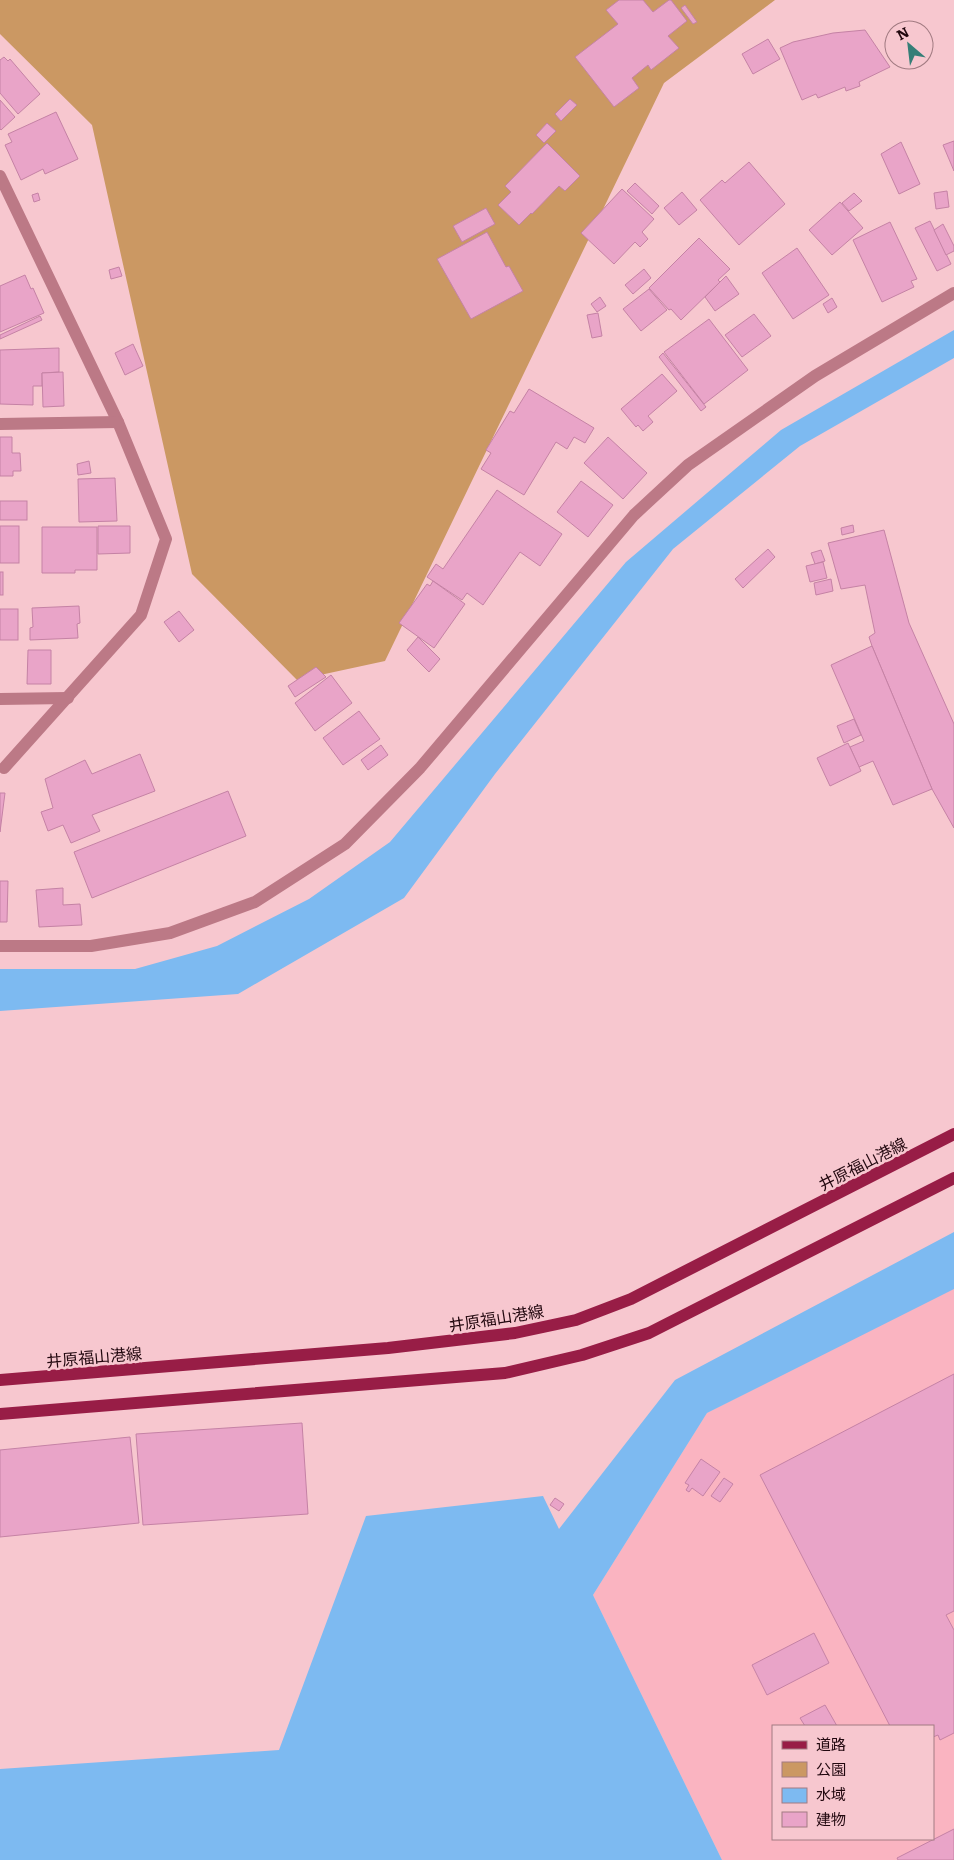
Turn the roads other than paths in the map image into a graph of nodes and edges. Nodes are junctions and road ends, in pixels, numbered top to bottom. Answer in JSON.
{"nodes":[{"id":1,"x":0,"y":176,"type":"edge"},
{"id":2,"x":954,"y":293,"type":"edge"},
{"id":3,"x":118,"y":422,"type":"junction"},
{"id":4,"x":0,"y":424,"type":"edge"},
{"id":5,"x":68,"y":698,"type":"junction"},
{"id":6,"x":0,"y":699,"type":"edge"},
{"id":7,"x":4,"y":768,"type":"dead end"},
{"id":8,"x":0,"y":946,"type":"edge"},
{"id":9,"x":954,"y":1134,"type":"edge"},
{"id":10,"x":954,"y":1178,"type":"edge"},
{"id":11,"x":0,"y":1380,"type":"edge"},
{"id":12,"x":0,"y":1414,"type":"edge"}],
"edges":[{"from":1,"to":3,"type":"street"},
{"from":2,"to":8,"type":"street"},
{"from":3,"to":4,"type":"street"},
{"from":3,"to":5,"type":"street"},
{"from":5,"to":6,"type":"street"},
{"from":5,"to":7,"type":"street"},
{"from":9,"to":11,"type":"main road","name":"井原福山港線"},
{"from":10,"to":12,"type":"main road"}]}
